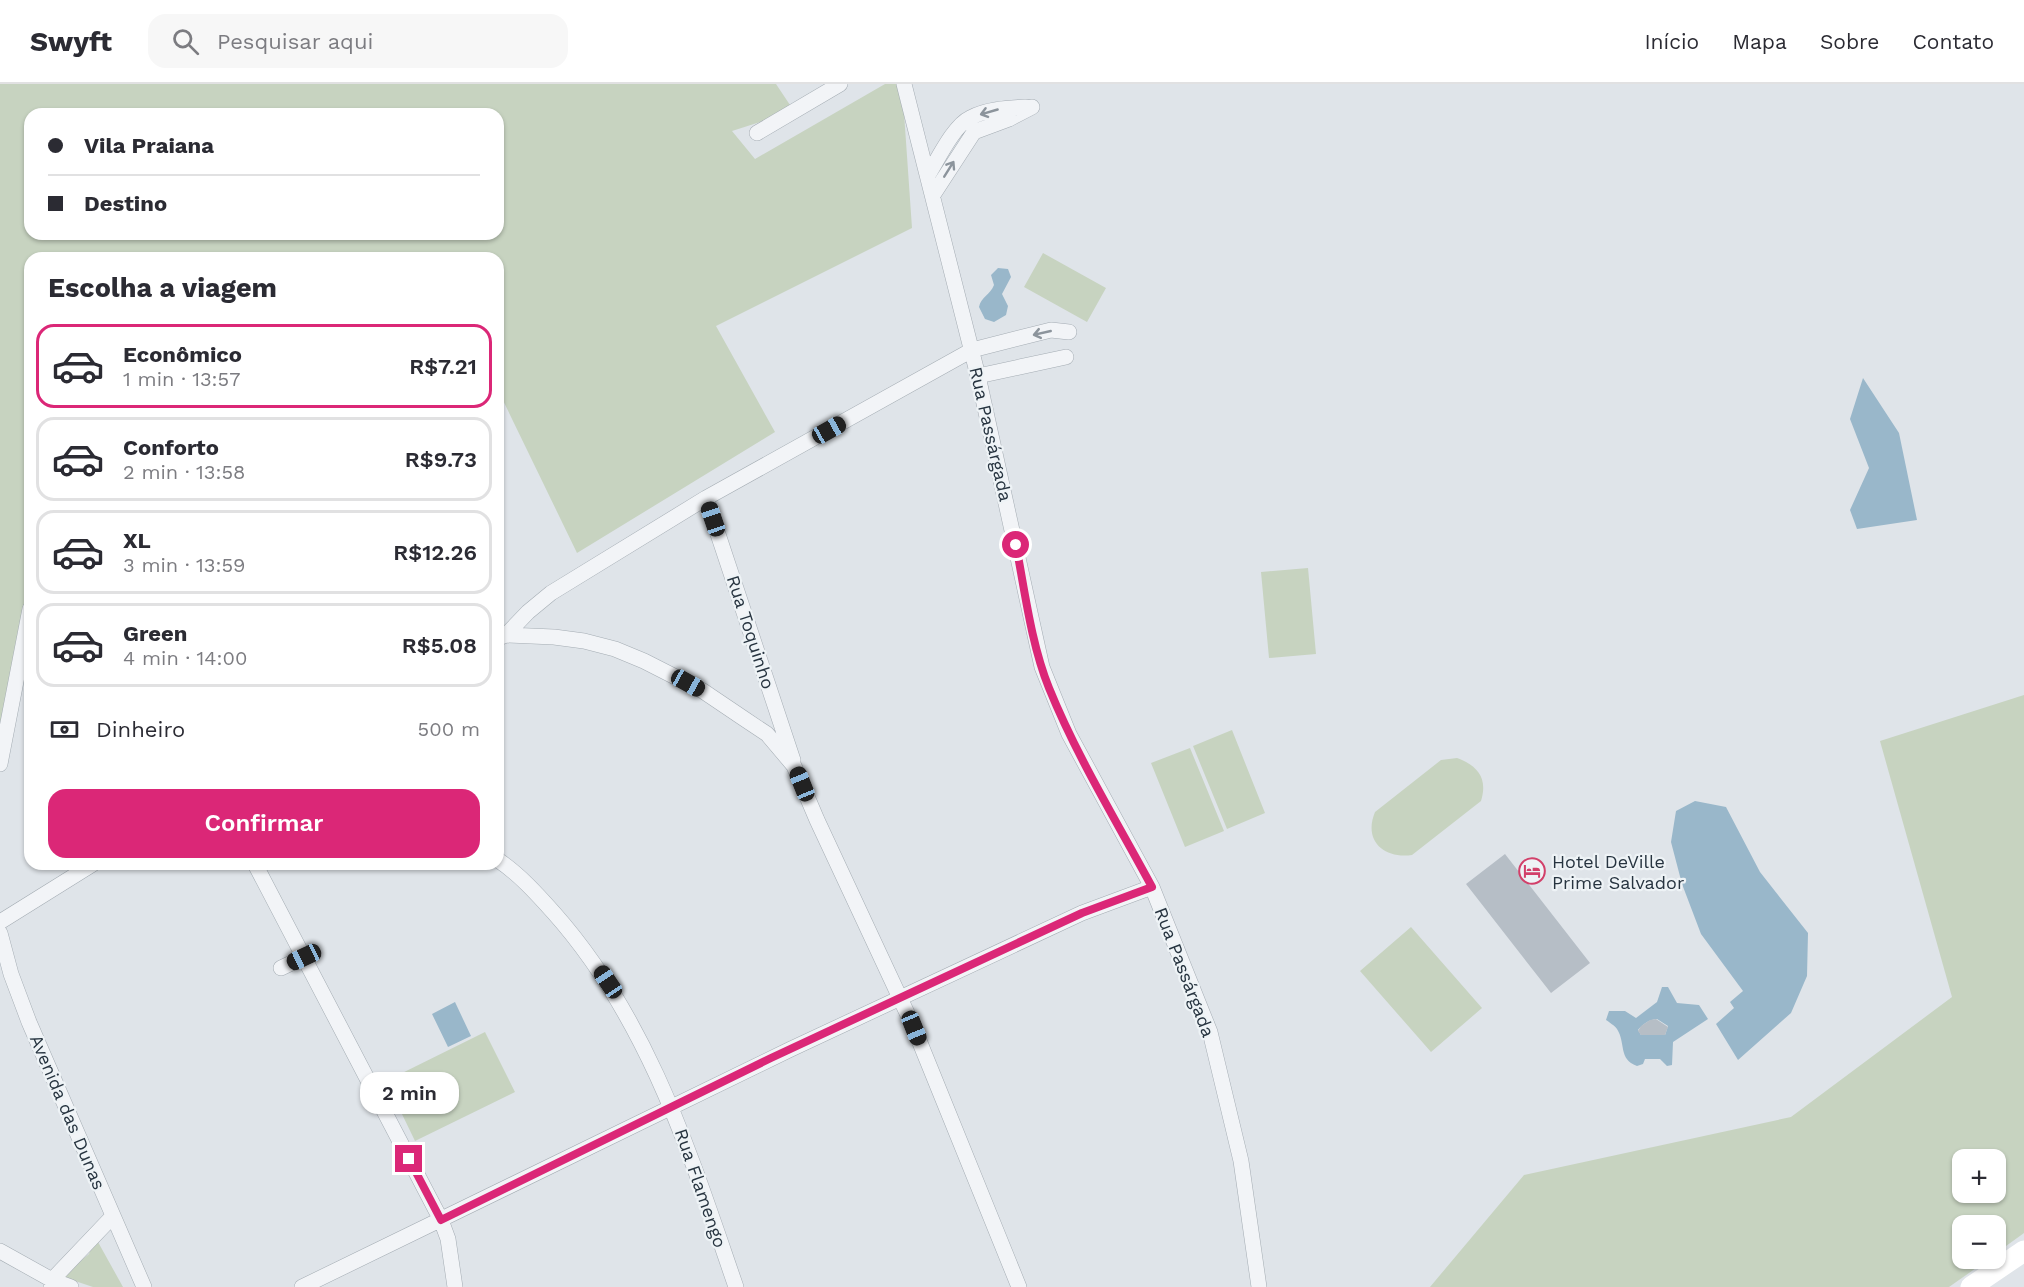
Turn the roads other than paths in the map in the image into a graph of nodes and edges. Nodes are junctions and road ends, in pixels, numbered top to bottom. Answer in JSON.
{"nodes":[{"id":1,"x":840,"y":84,"type":"edge"},
{"id":2,"x":904,"y":84,"type":"edge"},
{"id":3,"x":757,"y":133,"type":"dead end"},
{"id":4,"x":928,"y":176,"type":"junction"},
{"id":5,"x":933,"y":195,"type":"junction"},
{"id":6,"x":1069,"y":332,"type":"dead end"},
{"id":7,"x":972,"y":350,"type":"junction"},
{"id":8,"x":1066,"y":357,"type":"dead end"},
{"id":9,"x":978,"y":376,"type":"junction"},
{"id":10,"x":706,"y":498,"type":"junction"},
{"id":11,"x":504,"y":630,"type":"edge"},
{"id":12,"x":504,"y":632,"type":"edge"},
{"id":13,"x":24,"y":636,"type":"edge"},
{"id":14,"x":0,"y":764,"type":"edge"},
{"id":15,"x":794,"y":766,"type":"junction"},
{"id":16,"x":504,"y":865,"type":"edge"},
{"id":17,"x":83,"y":870,"type":"edge"},
{"id":18,"x":258,"y":870,"type":"edge"},
{"id":19,"x":1152,"y":887,"type":"junction"},
{"id":20,"x":0,"y":922,"type":"edge"},
{"id":21,"x":0,"y":933,"type":"edge"},
{"id":22,"x":304,"y":957,"type":"junction"},
{"id":23,"x":281,"y":968,"type":"dead end"},
{"id":24,"x":901,"y":998,"type":"junction"},
{"id":25,"x":671,"y":1106,"type":"junction"},
{"id":26,"x":113,"y":1216,"type":"junction"},
{"id":27,"x":441,"y":1220,"type":"junction"},
{"id":28,"x":0,"y":1251,"type":"edge"},
{"id":29,"x":2024,"y":1251,"type":"edge"},
{"id":30,"x":51,"y":1284,"type":"edge"},
{"id":31,"x":71,"y":1287,"type":"edge"},
{"id":32,"x":144,"y":1287,"type":"edge"},
{"id":33,"x":302,"y":1287,"type":"edge"},
{"id":34,"x":455,"y":1287,"type":"edge"},
{"id":35,"x":736,"y":1287,"type":"edge"},
{"id":36,"x":1019,"y":1287,"type":"edge"},
{"id":37,"x":1259,"y":1287,"type":"edge"},
{"id":38,"x":1971,"y":1287,"type":"edge"}],
"edges":[{"from":1,"to":3,"type":"street"},
{"from":2,"to":4,"type":"street","name":"Rua Passárgada"},
{"from":4,"to":5,"type":"street","name":"Rua Passárgada"},
{"from":5,"to":4,"type":"street","one_way":true},
{"from":5,"to":7,"type":"street","name":"Rua Passárgada"},
{"from":6,"to":7,"type":"street","one_way":true},
{"from":7,"to":9,"type":"street","name":"Rua Passárgada"},
{"from":7,"to":10,"type":"street"},
{"from":8,"to":9,"type":"street"},
{"from":9,"to":19,"type":"street","name":"Rua Passárgada"},
{"from":10,"to":11,"type":"street"},
{"from":10,"to":15,"type":"street","name":"Rua Toquinho"},
{"from":12,"to":15,"type":"street"},
{"from":13,"to":14,"type":"street"},
{"from":15,"to":24,"type":"street"},
{"from":16,"to":25,"type":"street","name":"Rua Flamengo"},
{"from":17,"to":20,"type":"street"},
{"from":18,"to":22,"type":"street"},
{"from":19,"to":24,"type":"street"},
{"from":19,"to":37,"type":"street","name":"Rua Passárgada"},
{"from":21,"to":26,"type":"street","name":"Avenida das Dunas"},
{"from":22,"to":23,"type":"street"},
{"from":22,"to":27,"type":"street"},
{"from":24,"to":25,"type":"street"},
{"from":24,"to":36,"type":"street"},
{"from":25,"to":27,"type":"street"},
{"from":25,"to":35,"type":"street","name":"Rua Flamengo"},
{"from":26,"to":30,"type":"street"},
{"from":26,"to":32,"type":"street","name":"Avenida das Dunas"},
{"from":27,"to":33,"type":"street"},
{"from":27,"to":34,"type":"street"},
{"from":28,"to":30,"type":"street"},
{"from":29,"to":38,"type":"main road"},
{"from":30,"to":31,"type":"street"}]}
